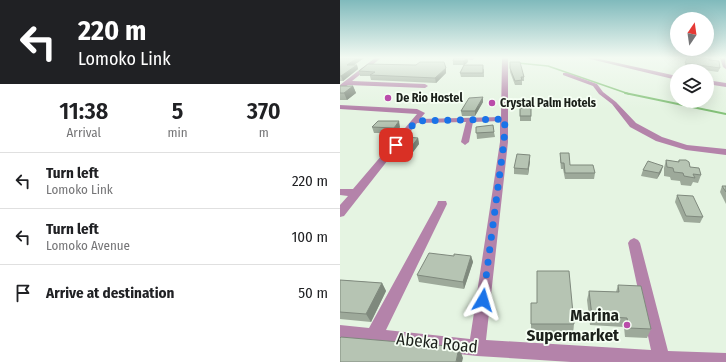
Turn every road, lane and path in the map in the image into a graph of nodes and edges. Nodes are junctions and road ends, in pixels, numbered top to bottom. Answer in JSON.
{"nodes":[{"id":1,"x":356,"y":75,"type":"edge"},
{"id":2,"x":505,"y":75,"type":"edge"},
{"id":3,"x":567,"y":75,"type":"edge"},
{"id":4,"x":346,"y":83,"type":"junction"},
{"id":5,"x":714,"y":83,"type":"edge"},
{"id":6,"x":726,"y":85,"type":"edge"},
{"id":7,"x":425,"y":86,"type":"dead end"},
{"id":8,"x":340,"y":88,"type":"edge"},
{"id":9,"x":340,"y":107,"type":"edge"},
{"id":10,"x":505,"y":119,"type":"junction"},
{"id":11,"x":470,"y":120,"type":"junction"},
{"id":12,"x":416,"y":121,"type":"junction"},
{"id":13,"x":465,"y":142,"type":"dead end"},
{"id":14,"x":726,"y":152,"type":"edge"},
{"id":15,"x":340,"y":192,"type":"edge"},
{"id":16,"x":357,"y":193,"type":"junction"},
{"id":17,"x":442,"y":204,"type":"dead end"},
{"id":18,"x":340,"y":213,"type":"edge"},
{"id":19,"x":634,"y":242,"type":"dead end"},
{"id":20,"x":340,"y":333,"type":"edge"},
{"id":21,"x":374,"y":336,"type":"junction"},
{"id":22,"x":477,"y":348,"type":"junction"},
{"id":23,"x":662,"y":360,"type":"junction"},
{"id":24,"x":726,"y":362,"type":"edge"}],
"edges":[{"from":1,"to":4,"type":"street"},
{"from":2,"to":10,"type":"street"},
{"from":3,"to":14,"type":"street"},
{"from":4,"to":7,"type":"street"},
{"from":4,"to":8,"type":"street"},
{"from":5,"to":6,"type":"street"},
{"from":9,"to":12,"type":"street"},
{"from":10,"to":11,"type":"street"},
{"from":10,"to":22,"type":"street"},
{"from":11,"to":12,"type":"street"},
{"from":11,"to":13,"type":"street"},
{"from":12,"to":16,"type":"street"},
{"from":15,"to":16,"type":"street"},
{"from":16,"to":18,"type":"street"},
{"from":17,"to":21,"type":"street"},
{"from":19,"to":23,"type":"street"},
{"from":20,"to":21,"type":"street","name":"Abeka Road"},
{"from":21,"to":22,"type":"street","name":"Abeka Road"},
{"from":22,"to":23,"type":"street","name":"Abeka Road"},
{"from":23,"to":24,"type":"street","name":"Abeka Road"}]}
